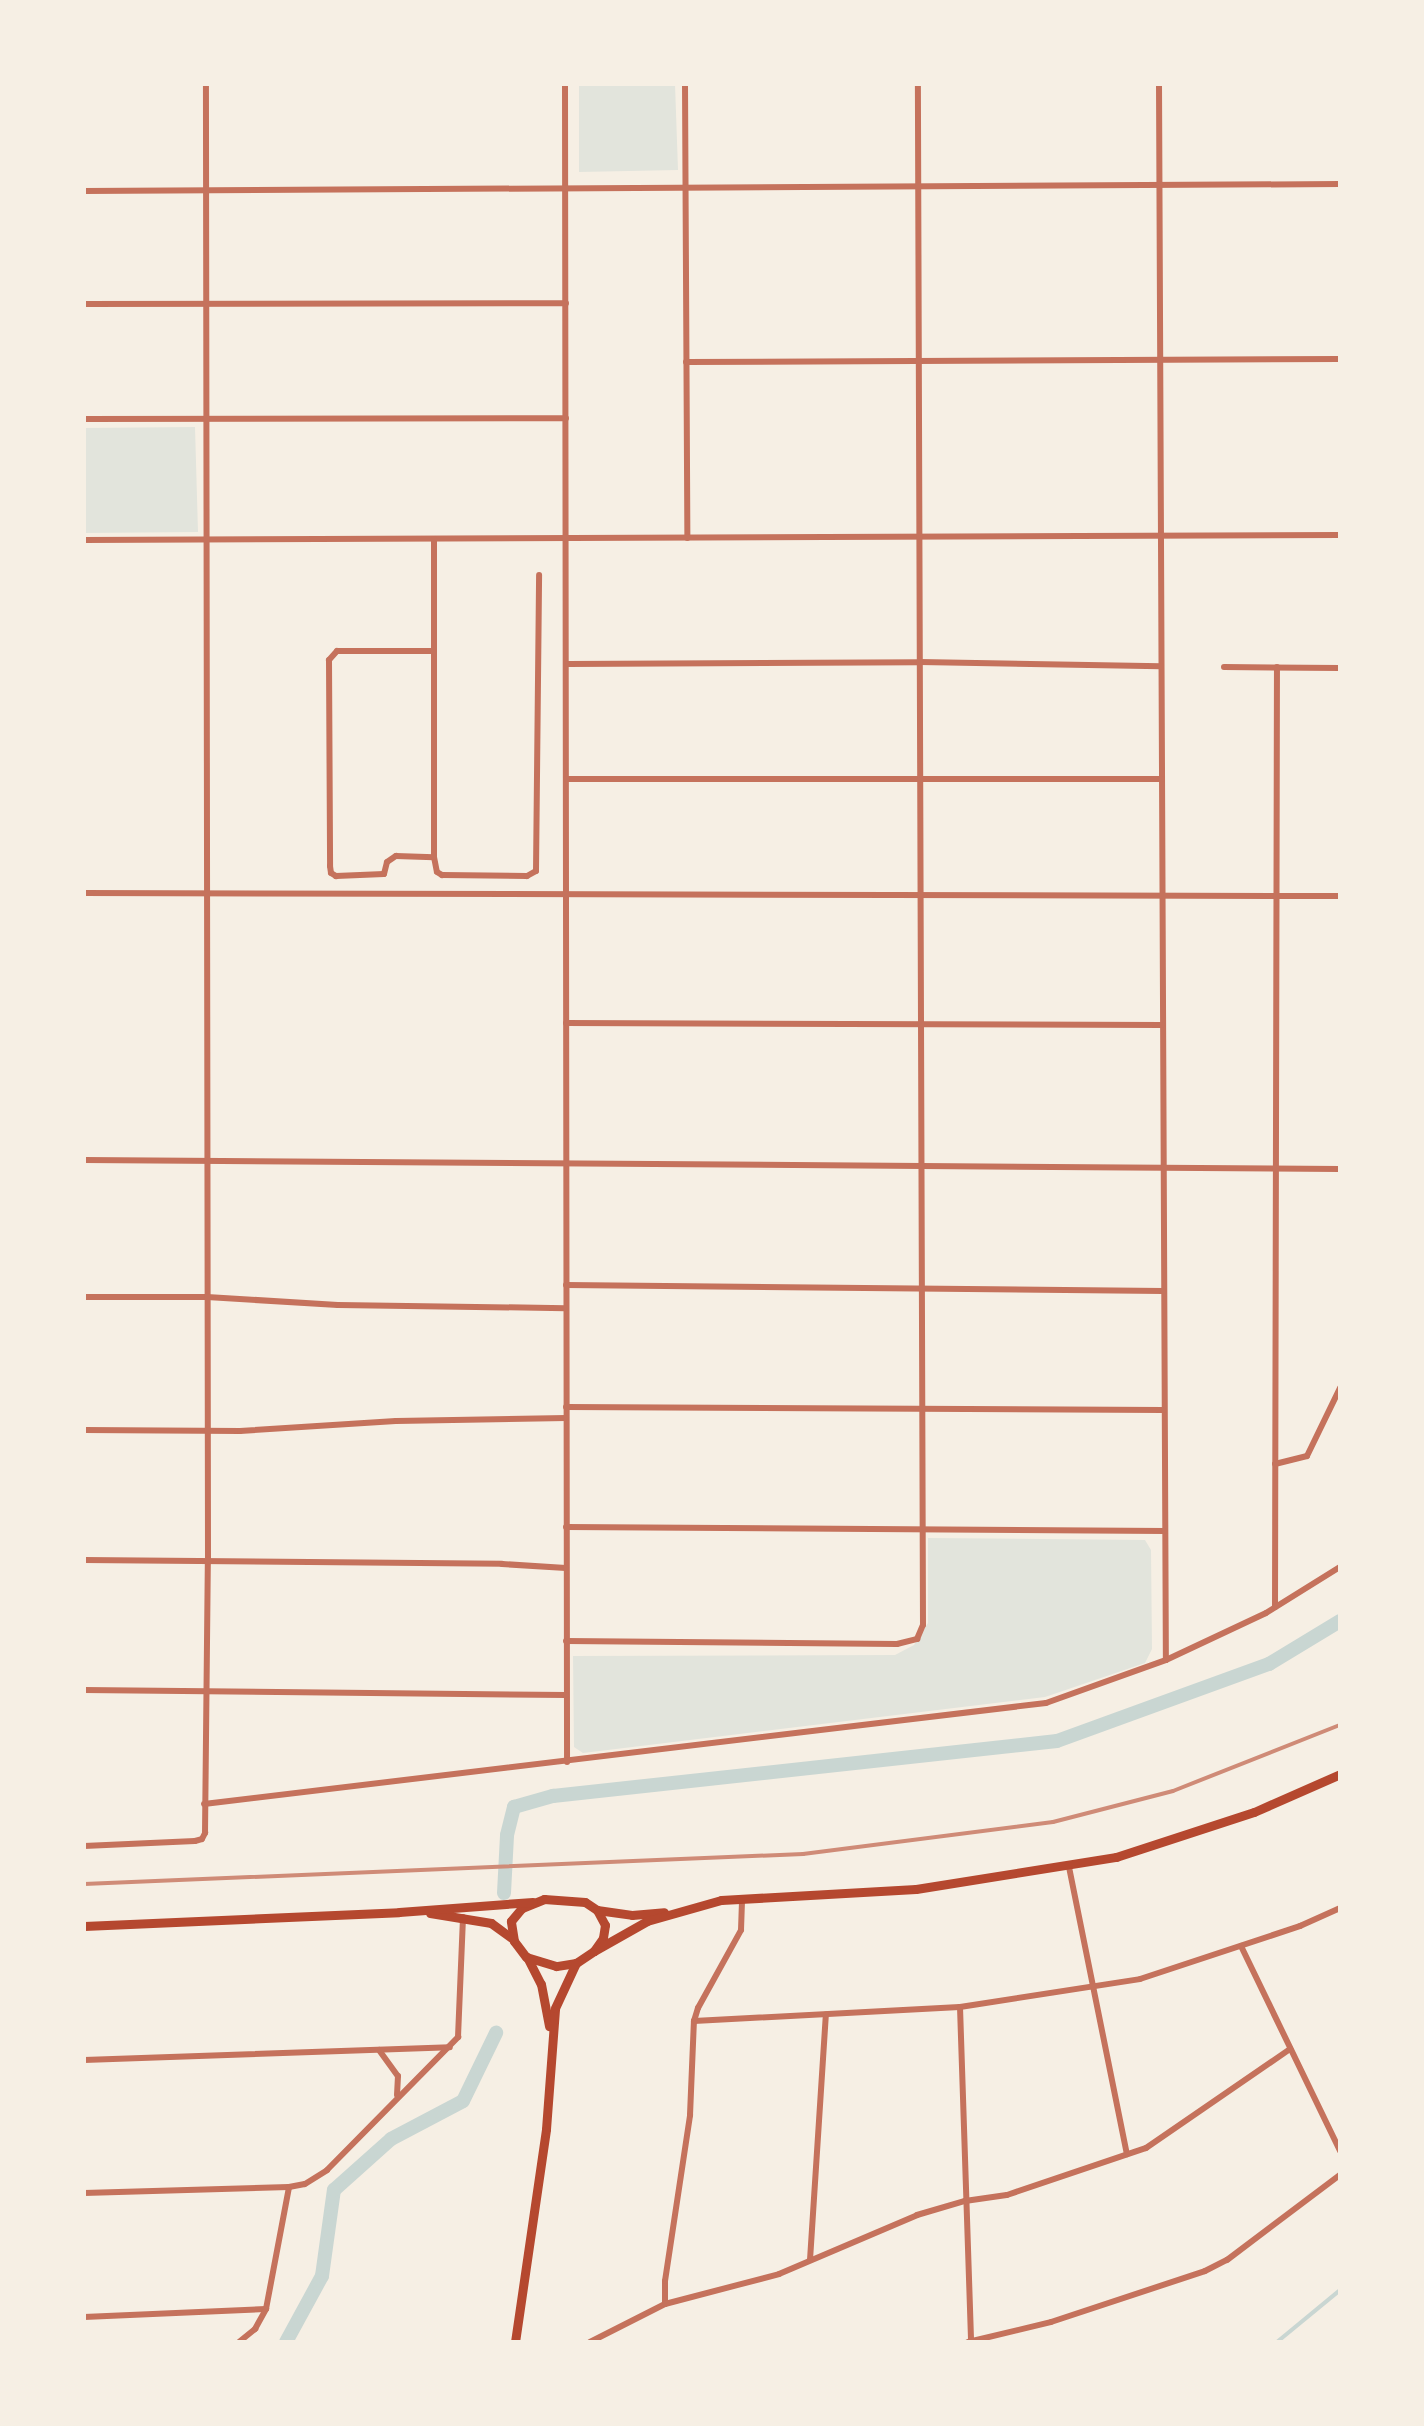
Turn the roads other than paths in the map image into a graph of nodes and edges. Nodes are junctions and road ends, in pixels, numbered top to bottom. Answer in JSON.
{"nodes":[{"id":1,"x":206,"y":84,"type":"edge"},
{"id":2,"x":565,"y":84,"type":"edge"},
{"id":3,"x":685,"y":84,"type":"edge"},
{"id":4,"x":918,"y":84,"type":"edge"},
{"id":5,"x":1159,"y":84,"type":"edge"},
{"id":6,"x":1340,"y":184,"type":"edge"},
{"id":7,"x":1159,"y":185,"type":"junction"},
{"id":8,"x":919,"y":186,"type":"junction"},
{"id":9,"x":566,"y":187,"type":"junction"},
{"id":10,"x":685,"y":187,"type":"junction"},
{"id":11,"x":206,"y":190,"type":"junction"},
{"id":12,"x":84,"y":191,"type":"edge"},
{"id":13,"x":566,"y":303,"type":"junction"},
{"id":14,"x":84,"y":304,"type":"edge"},
{"id":15,"x":206,"y":304,"type":"junction"},
{"id":16,"x":1340,"y":359,"type":"edge"},
{"id":17,"x":1160,"y":360,"type":"junction"},
{"id":18,"x":919,"y":361,"type":"junction"},
{"id":19,"x":686,"y":362,"type":"junction"},
{"id":20,"x":566,"y":418,"type":"junction"},
{"id":21,"x":84,"y":419,"type":"edge"},
{"id":22,"x":206,"y":419,"type":"junction"},
{"id":23,"x":1340,"y":535,"type":"edge"},
{"id":24,"x":1161,"y":536,"type":"junction"},
{"id":25,"x":920,"y":537,"type":"junction"},
{"id":26,"x":567,"y":538,"type":"junction"},
{"id":27,"x":687,"y":538,"type":"junction"},
{"id":28,"x":206,"y":539,"type":"junction"},
{"id":29,"x":434,"y":539,"type":"junction"},
{"id":30,"x":84,"y":540,"type":"edge"},
{"id":31,"x":539,"y":575,"type":"dead end"},
{"id":32,"x":433,"y":651,"type":"junction"},
{"id":33,"x":920,"y":662,"type":"junction"},
{"id":34,"x":568,"y":664,"type":"junction"},
{"id":35,"x":1161,"y":666,"type":"junction"},
{"id":36,"x":1224,"y":667,"type":"dead end"},
{"id":37,"x":1277,"y":667,"type":"junction"},
{"id":38,"x":1340,"y":668,"type":"edge"},
{"id":39,"x":566,"y":779,"type":"junction"},
{"id":40,"x":921,"y":779,"type":"junction"},
{"id":41,"x":1162,"y":779,"type":"junction"},
{"id":42,"x":434,"y":857,"type":"junction"},
{"id":43,"x":84,"y":893,"type":"edge"},
{"id":44,"x":206,"y":893,"type":"junction"},
{"id":45,"x":566,"y":894,"type":"junction"},
{"id":46,"x":921,"y":895,"type":"junction"},
{"id":47,"x":1162,"y":896,"type":"junction"},
{"id":48,"x":1277,"y":896,"type":"junction"},
{"id":49,"x":1340,"y":896,"type":"edge"},
{"id":50,"x":566,"y":1023,"type":"junction"},
{"id":51,"x":921,"y":1025,"type":"junction"},
{"id":52,"x":1162,"y":1025,"type":"junction"},
{"id":53,"x":84,"y":1160,"type":"edge"},
{"id":54,"x":207,"y":1161,"type":"junction"},
{"id":55,"x":566,"y":1164,"type":"junction"},
{"id":56,"x":922,"y":1166,"type":"junction"},
{"id":57,"x":1163,"y":1168,"type":"junction"},
{"id":58,"x":1277,"y":1168,"type":"junction"},
{"id":59,"x":1340,"y":1169,"type":"edge"},
{"id":60,"x":566,"y":1285,"type":"junction"},
{"id":61,"x":922,"y":1288,"type":"junction"},
{"id":62,"x":1163,"y":1291,"type":"junction"},
{"id":63,"x":84,"y":1297,"type":"edge"},
{"id":64,"x":207,"y":1297,"type":"junction"},
{"id":65,"x":566,"y":1308,"type":"junction"},
{"id":66,"x":1340,"y":1388,"type":"edge"},
{"id":67,"x":566,"y":1407,"type":"junction"},
{"id":68,"x":923,"y":1409,"type":"junction"},
{"id":69,"x":1163,"y":1410,"type":"junction"},
{"id":70,"x":566,"y":1418,"type":"junction"},
{"id":71,"x":84,"y":1430,"type":"edge"},
{"id":72,"x":206,"y":1430,"type":"junction"},
{"id":73,"x":1275,"y":1464,"type":"junction"},
{"id":74,"x":566,"y":1527,"type":"junction"},
{"id":75,"x":923,"y":1527,"type":"junction"},
{"id":76,"x":1165,"y":1531,"type":"junction"},
{"id":77,"x":84,"y":1560,"type":"edge"},
{"id":78,"x":208,"y":1562,"type":"junction"},
{"id":79,"x":1340,"y":1567,"type":"edge"},
{"id":80,"x":566,"y":1568,"type":"junction"},
{"id":81,"x":1275,"y":1608,"type":"junction"},
{"id":82,"x":566,"y":1641,"type":"junction"},
{"id":83,"x":1166,"y":1660,"type":"junction"},
{"id":84,"x":84,"y":1690,"type":"edge"},
{"id":85,"x":205,"y":1690,"type":"junction"},
{"id":86,"x":566,"y":1695,"type":"junction"},
{"id":87,"x":567,"y":1762,"type":"junction"},
{"id":88,"x":1340,"y":1774,"type":"edge"},
{"id":89,"x":204,"y":1804,"type":"junction"},
{"id":90,"x":84,"y":1846,"type":"edge"},
{"id":91,"x":1069,"y":1867,"type":"junction"},
{"id":92,"x":742,"y":1898,"type":"junction"},
{"id":93,"x":533,"y":1902,"type":"junction"},
{"id":94,"x":1340,"y":1908,"type":"edge"},
{"id":95,"x":597,"y":1910,"type":"junction"},
{"id":96,"x":675,"y":1910,"type":"junction"},
{"id":97,"x":399,"y":1912,"type":"junction"},
{"id":98,"x":463,"y":1917,"type":"junction"},
{"id":99,"x":84,"y":1926,"type":"edge"},
{"id":100,"x":514,"y":1941,"type":"junction"},
{"id":101,"x":1241,"y":1946,"type":"junction"},
{"id":102,"x":594,"y":1951,"type":"junction"},
{"id":103,"x":526,"y":1957,"type":"junction"},
{"id":104,"x":576,"y":1963,"type":"junction"},
{"id":105,"x":1093,"y":1986,"type":"junction"},
{"id":106,"x":960,"y":2007,"type":"junction"},
{"id":107,"x":826,"y":2015,"type":"junction"},
{"id":108,"x":694,"y":2021,"type":"junction"},
{"id":109,"x":550,"y":2037,"type":"junction"},
{"id":110,"x":450,"y":2047,"type":"junction"},
{"id":111,"x":1290,"y":2049,"type":"junction"},
{"id":112,"x":379,"y":2050,"type":"junction"},
{"id":113,"x":84,"y":2060,"type":"edge"},
{"id":114,"x":397,"y":2096,"type":"junction"},
{"id":115,"x":1340,"y":2151,"type":"edge"},
{"id":116,"x":1127,"y":2154,"type":"junction"},
{"id":117,"x":1340,"y":2175,"type":"edge"},
{"id":118,"x":289,"y":2187,"type":"junction"},
{"id":119,"x":84,"y":2193,"type":"edge"},
{"id":120,"x":965,"y":2201,"type":"junction"},
{"id":121,"x":810,"y":2260,"type":"junction"},
{"id":122,"x":665,"y":2304,"type":"junction"},
{"id":123,"x":266,"y":2309,"type":"junction"},
{"id":124,"x":84,"y":2317,"type":"edge"},
{"id":125,"x":239,"y":2342,"type":"edge"},
{"id":126,"x":515,"y":2342,"type":"edge"},
{"id":127,"x":590,"y":2342,"type":"edge"},
{"id":128,"x":970,"y":2342,"type":"edge"}],
"edges":[{"from":1,"to":11,"type":"street"},
{"from":2,"to":9,"type":"street"},
{"from":3,"to":10,"type":"street"},
{"from":4,"to":8,"type":"street"},
{"from":5,"to":7,"type":"street"},
{"from":6,"to":7,"type":"street"},
{"from":7,"to":8,"type":"street"},
{"from":7,"to":17,"type":"street"},
{"from":8,"to":10,"type":"street"},
{"from":8,"to":18,"type":"street"},
{"from":9,"to":10,"type":"street"},
{"from":9,"to":11,"type":"street"},
{"from":9,"to":13,"type":"street"},
{"from":10,"to":19,"type":"street"},
{"from":11,"to":12,"type":"street"},
{"from":11,"to":15,"type":"street"},
{"from":13,"to":15,"type":"street"},
{"from":13,"to":20,"type":"street"},
{"from":14,"to":15,"type":"street"},
{"from":15,"to":22,"type":"street"},
{"from":16,"to":17,"type":"street"},
{"from":17,"to":18,"type":"street"},
{"from":17,"to":24,"type":"street"},
{"from":18,"to":19,"type":"street"},
{"from":18,"to":25,"type":"street"},
{"from":19,"to":27,"type":"street"},
{"from":20,"to":22,"type":"street"},
{"from":20,"to":26,"type":"street"},
{"from":21,"to":22,"type":"street"},
{"from":22,"to":28,"type":"street"},
{"from":23,"to":24,"type":"street"},
{"from":24,"to":25,"type":"street"},
{"from":24,"to":35,"type":"street"},
{"from":25,"to":27,"type":"street"},
{"from":25,"to":33,"type":"street"},
{"from":26,"to":27,"type":"street"},
{"from":26,"to":29,"type":"street"},
{"from":26,"to":34,"type":"street"},
{"from":28,"to":29,"type":"street"},
{"from":28,"to":30,"type":"street"},
{"from":28,"to":44,"type":"street"},
{"from":29,"to":32,"type":"street"},
{"from":31,"to":42,"type":"street"},
{"from":32,"to":42,"type":"street"},
{"from":32,"to":42,"type":"street"},
{"from":33,"to":34,"type":"street"},
{"from":33,"to":35,"type":"street"},
{"from":33,"to":40,"type":"street"},
{"from":34,"to":39,"type":"street"},
{"from":35,"to":41,"type":"street"},
{"from":36,"to":37,"type":"street"},
{"from":37,"to":38,"type":"street"},
{"from":37,"to":48,"type":"street"},
{"from":39,"to":40,"type":"street"},
{"from":39,"to":45,"type":"street"},
{"from":40,"to":41,"type":"street"},
{"from":40,"to":46,"type":"street"},
{"from":41,"to":47,"type":"street"},
{"from":43,"to":44,"type":"street"},
{"from":44,"to":45,"type":"street"},
{"from":44,"to":54,"type":"street"},
{"from":45,"to":46,"type":"street"},
{"from":45,"to":50,"type":"street"},
{"from":46,"to":47,"type":"street"},
{"from":46,"to":51,"type":"street"},
{"from":47,"to":48,"type":"street"},
{"from":47,"to":52,"type":"street"},
{"from":48,"to":49,"type":"street"},
{"from":48,"to":58,"type":"street"},
{"from":50,"to":51,"type":"street"},
{"from":50,"to":55,"type":"street"},
{"from":51,"to":52,"type":"street"},
{"from":51,"to":56,"type":"street"},
{"from":52,"to":57,"type":"street"},
{"from":53,"to":54,"type":"street"},
{"from":54,"to":55,"type":"street"},
{"from":54,"to":64,"type":"street"},
{"from":55,"to":56,"type":"street"},
{"from":55,"to":60,"type":"street"},
{"from":56,"to":57,"type":"street"},
{"from":56,"to":61,"type":"street"},
{"from":57,"to":58,"type":"street"},
{"from":57,"to":62,"type":"street"},
{"from":58,"to":59,"type":"street"},
{"from":58,"to":73,"type":"street"},
{"from":60,"to":61,"type":"street"},
{"from":60,"to":65,"type":"street"},
{"from":61,"to":62,"type":"street"},
{"from":61,"to":68,"type":"street"},
{"from":62,"to":69,"type":"street"},
{"from":63,"to":64,"type":"street"},
{"from":64,"to":65,"type":"street"},
{"from":64,"to":72,"type":"street"},
{"from":65,"to":67,"type":"street"},
{"from":66,"to":73,"type":"street"},
{"from":67,"to":68,"type":"street"},
{"from":67,"to":70,"type":"street"},
{"from":68,"to":69,"type":"street"},
{"from":68,"to":75,"type":"street"},
{"from":69,"to":76,"type":"street"},
{"from":70,"to":72,"type":"street"},
{"from":70,"to":74,"type":"street"},
{"from":71,"to":72,"type":"street"},
{"from":72,"to":78,"type":"street"},
{"from":73,"to":81,"type":"street"},
{"from":74,"to":75,"type":"street"},
{"from":74,"to":80,"type":"street"},
{"from":75,"to":76,"type":"street"},
{"from":75,"to":82,"type":"street"},
{"from":76,"to":83,"type":"street"},
{"from":77,"to":78,"type":"street"},
{"from":78,"to":80,"type":"street"},
{"from":78,"to":85,"type":"street"},
{"from":79,"to":81,"type":"street"},
{"from":80,"to":82,"type":"street"},
{"from":81,"to":83,"type":"street"},
{"from":82,"to":86,"type":"street"},
{"from":83,"to":87,"type":"street"},
{"from":84,"to":85,"type":"street"},
{"from":85,"to":86,"type":"street"},
{"from":85,"to":89,"type":"street"},
{"from":86,"to":87,"type":"street"},
{"from":87,"to":89,"type":"street"},
{"from":88,"to":91,"type":"main road"},
{"from":89,"to":90,"type":"street"},
{"from":91,"to":92,"type":"main road"},
{"from":91,"to":105,"type":"street"},
{"from":92,"to":96,"type":"main road"},
{"from":92,"to":108,"type":"street"},
{"from":93,"to":95,"type":"main road"},
{"from":93,"to":97,"type":"main road"},
{"from":93,"to":100,"type":"main road"},
{"from":94,"to":101,"type":"street"},
{"from":95,"to":96,"type":"main road"},
{"from":95,"to":102,"type":"main road"},
{"from":96,"to":102,"type":"main road"},
{"from":97,"to":98,"type":"main road"},
{"from":97,"to":99,"type":"main road"},
{"from":98,"to":100,"type":"main road"},
{"from":98,"to":110,"type":"street"},
{"from":100,"to":103,"type":"main road"},
{"from":101,"to":105,"type":"street"},
{"from":101,"to":111,"type":"street"},
{"from":102,"to":104,"type":"main road"},
{"from":103,"to":104,"type":"main road"},
{"from":103,"to":109,"type":"main road"},
{"from":104,"to":109,"type":"main road"},
{"from":105,"to":106,"type":"street"},
{"from":105,"to":116,"type":"street"},
{"from":106,"to":107,"type":"street"},
{"from":106,"to":120,"type":"street"},
{"from":107,"to":108,"type":"street"},
{"from":107,"to":121,"type":"street"},
{"from":108,"to":122,"type":"street"},
{"from":109,"to":126,"type":"main road"},
{"from":110,"to":112,"type":"street"},
{"from":110,"to":114,"type":"street"},
{"from":111,"to":115,"type":"street"},
{"from":111,"to":116,"type":"street"},
{"from":112,"to":113,"type":"street"},
{"from":112,"to":114,"type":"street"},
{"from":114,"to":118,"type":"street"},
{"from":116,"to":120,"type":"street"},
{"from":117,"to":128,"type":"street"},
{"from":118,"to":119,"type":"street"},
{"from":118,"to":123,"type":"street"},
{"from":120,"to":121,"type":"street"},
{"from":120,"to":128,"type":"street"},
{"from":121,"to":122,"type":"street"},
{"from":122,"to":127,"type":"street"},
{"from":123,"to":124,"type":"street"},
{"from":123,"to":125,"type":"street"}]}
